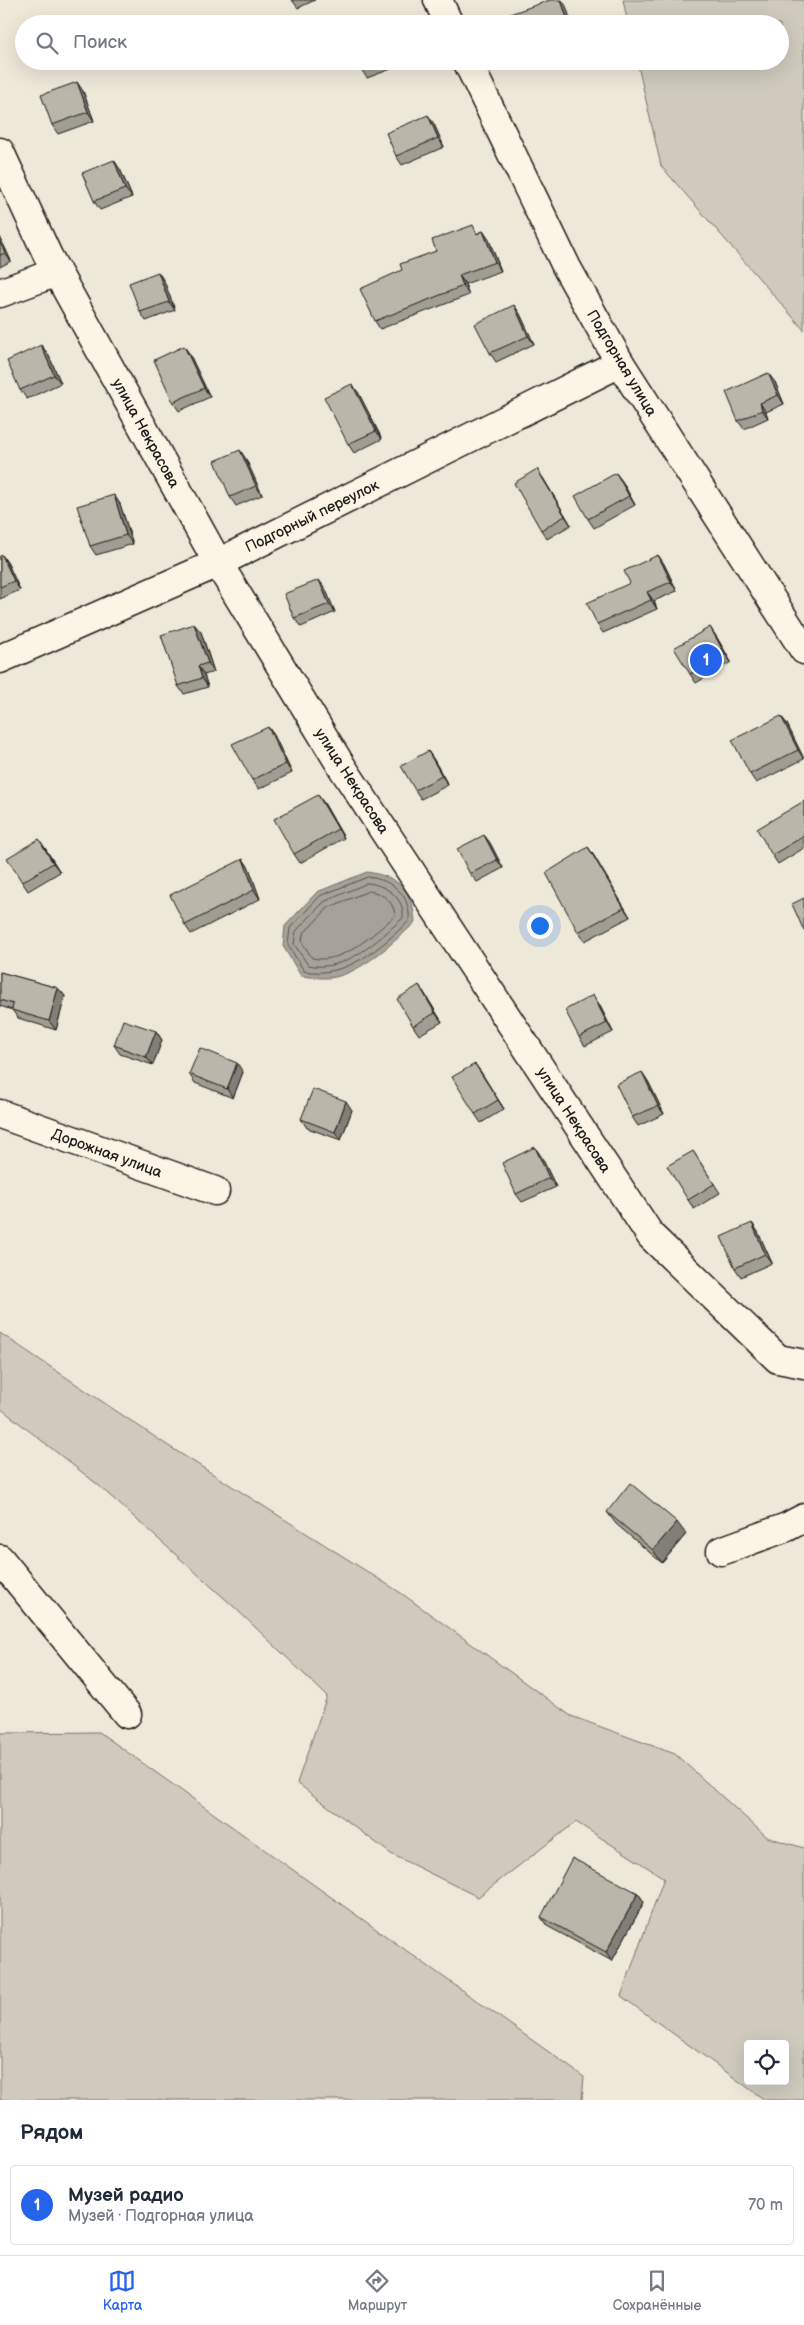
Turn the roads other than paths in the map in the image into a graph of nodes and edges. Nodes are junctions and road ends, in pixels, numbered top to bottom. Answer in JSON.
{"nodes":[{"id":1,"x":438,"y":0,"type":"edge"},
{"id":2,"x":445,"y":15,"type":"edge"},
{"id":3,"x":471,"y":70,"type":"edge"},
{"id":4,"x":0,"y":152,"type":"edge"},
{"id":5,"x":57,"y":272,"type":"junction"},
{"id":6,"x":0,"y":293,"type":"edge"},
{"id":7,"x":620,"y":363,"type":"junction"},
{"id":8,"x":218,"y":563,"type":"junction"},
{"id":9,"x":804,"y":650,"type":"edge"},
{"id":10,"x":0,"y":659,"type":"edge"},
{"id":11,"x":0,"y":1114,"type":"edge"},
{"id":12,"x":215,"y":1191,"type":"dead end"},
{"id":13,"x":791,"y":1362,"type":"edge"},
{"id":14,"x":804,"y":1518,"type":"edge"},
{"id":15,"x":721,"y":1550,"type":"dead end"},
{"id":16,"x":0,"y":1559,"type":"edge"},
{"id":17,"x":128,"y":1714,"type":"dead end"}],
"edges":[{"from":1,"to":2,"type":"street"},
{"from":3,"to":7,"type":"street","name":"Подгорная улица"},
{"from":4,"to":5,"type":"street","name":"улица Некрасова"},
{"from":5,"to":6,"type":"street"},
{"from":5,"to":8,"type":"street","name":"улица Некрасова"},
{"from":7,"to":8,"type":"street","name":"Подгорный переулок"},
{"from":7,"to":9,"type":"street","name":"Подгорная улица"},
{"from":8,"to":10,"type":"street","name":"Подгорный переулок"},
{"from":8,"to":13,"type":"street","name":"улица Некрасова"},
{"from":11,"to":12,"type":"street","name":"Дорожная улица"},
{"from":14,"to":15,"type":"street"},
{"from":16,"to":17,"type":"street"}]}
